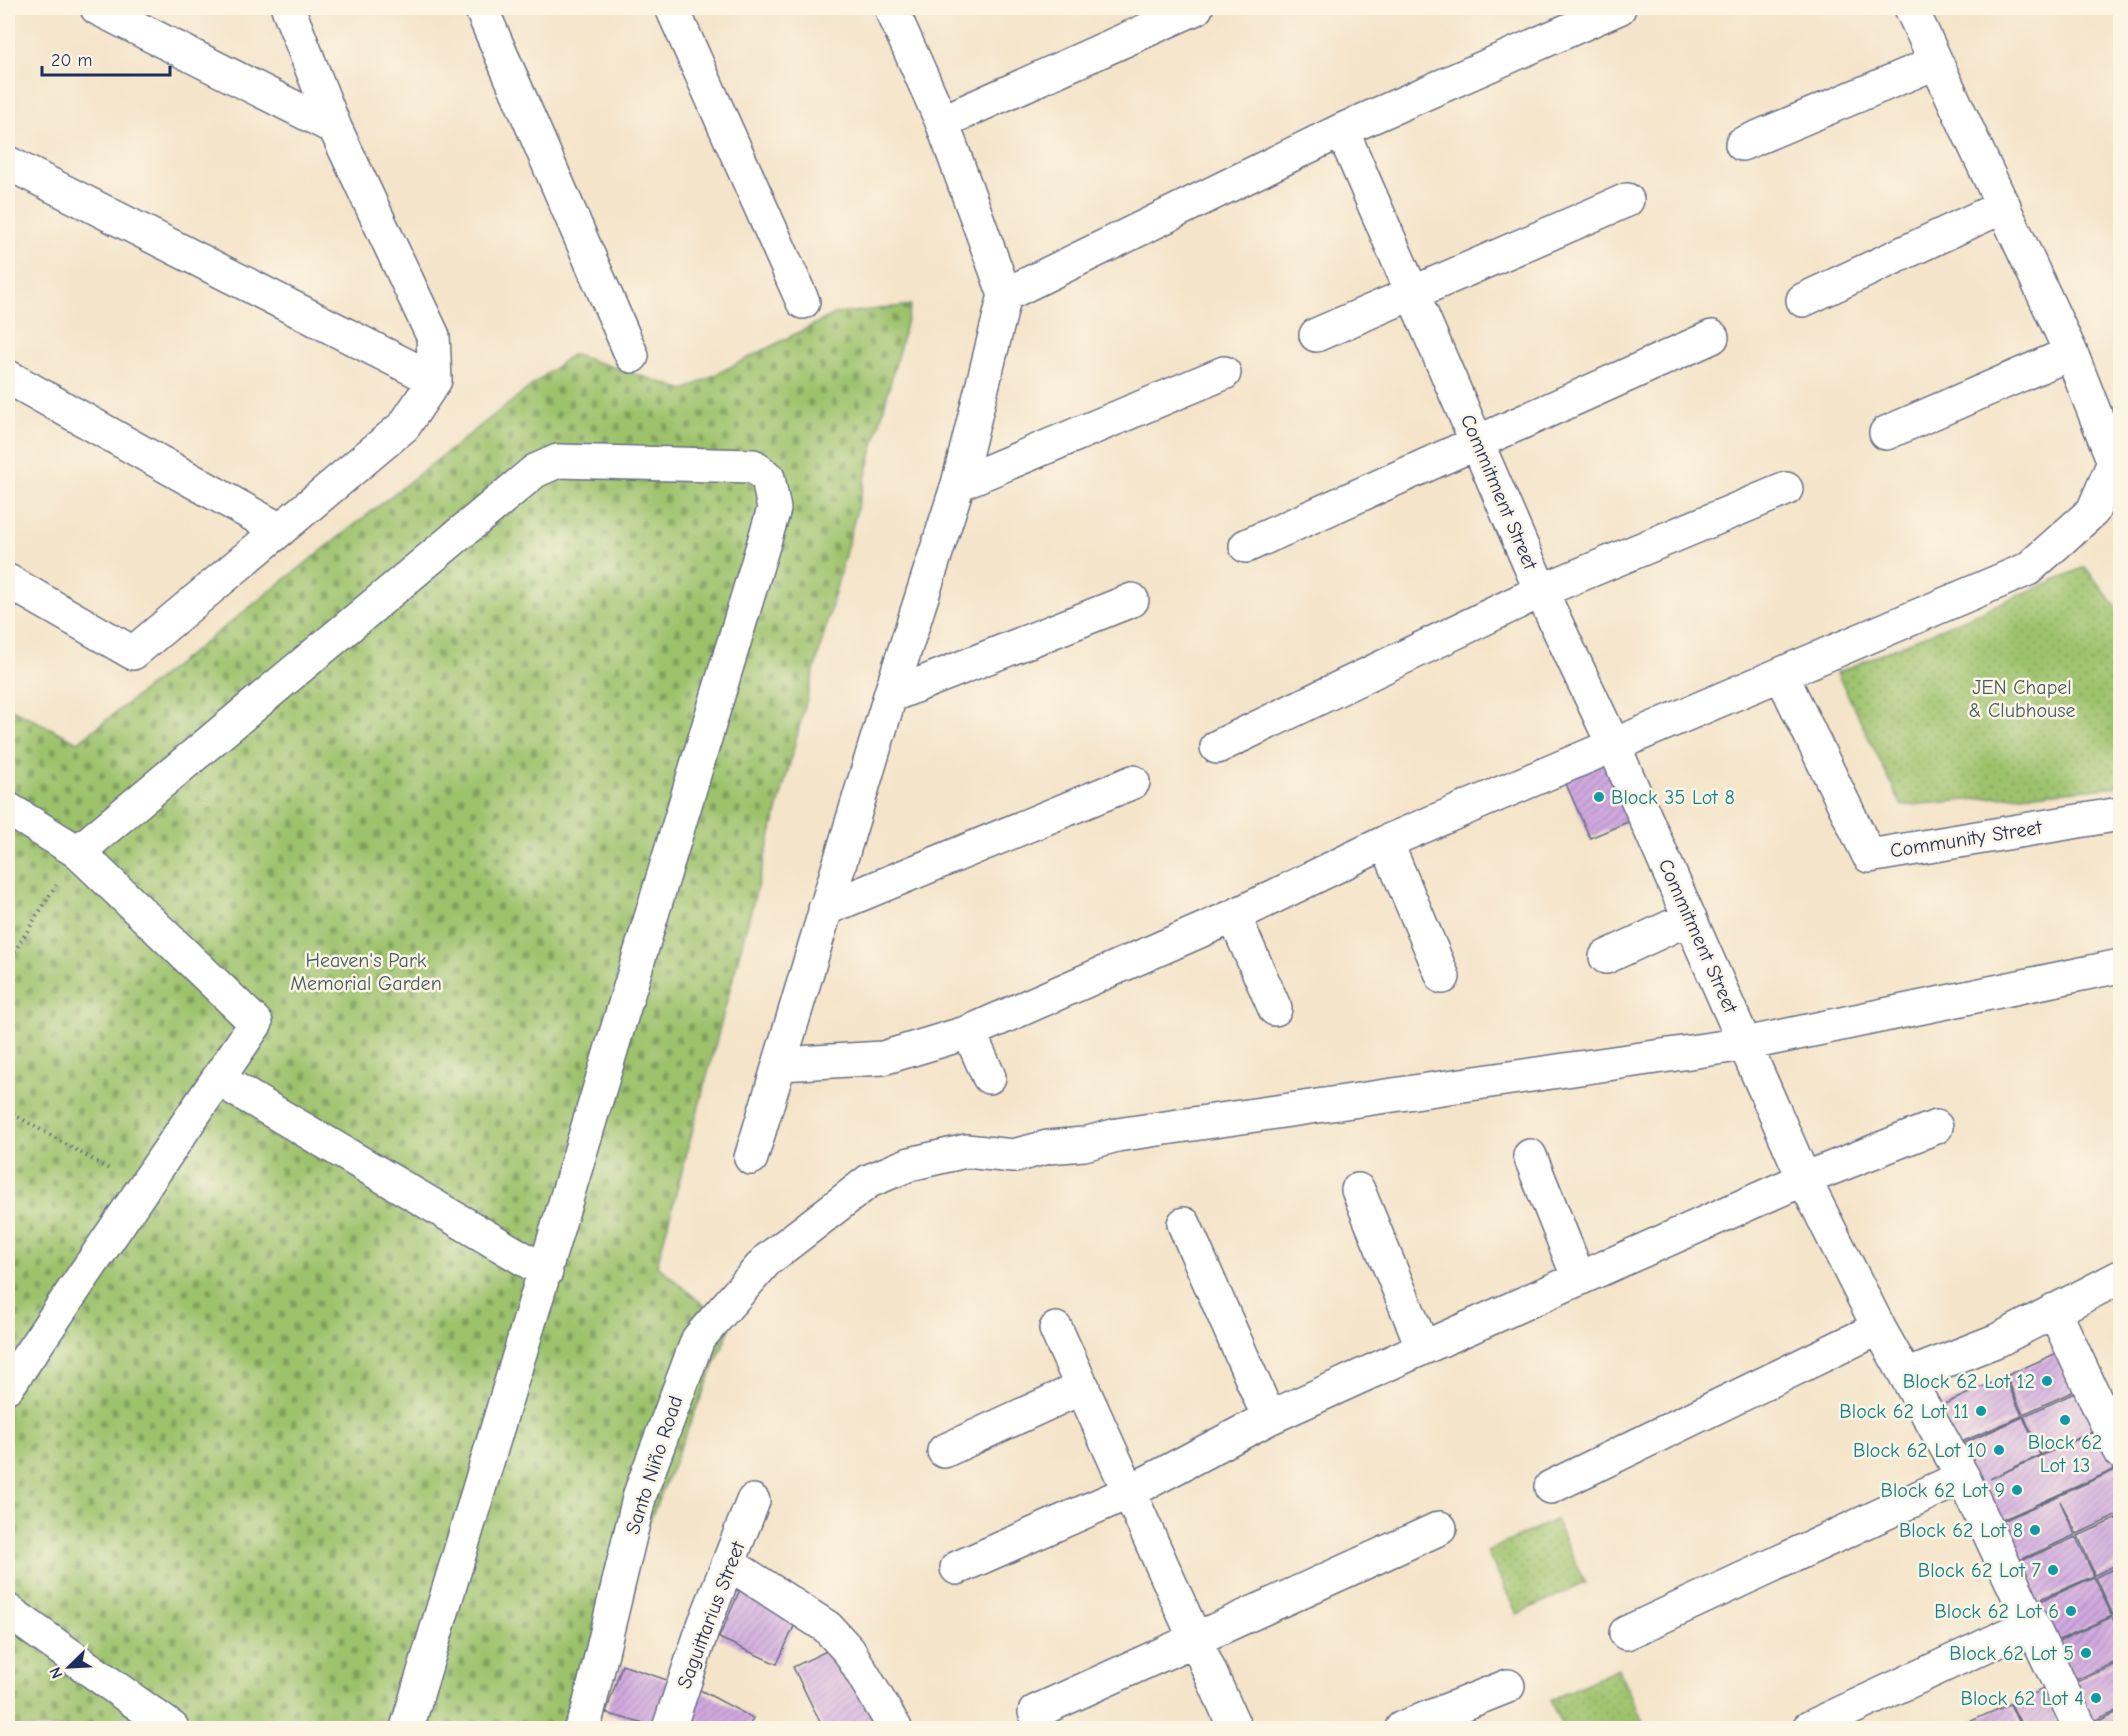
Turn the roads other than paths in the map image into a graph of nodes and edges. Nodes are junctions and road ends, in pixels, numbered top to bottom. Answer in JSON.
{"nodes":[{"id":1,"x":97,"y":8,"type":"edge"},
{"id":2,"x":288,"y":8,"type":"edge"},
{"id":3,"x":481,"y":8,"type":"edge"},
{"id":4,"x":672,"y":8,"type":"edge"},
{"id":5,"x":891,"y":8,"type":"edge"},
{"id":6,"x":1196,"y":8,"type":"edge"},
{"id":7,"x":1619,"y":8,"type":"edge"},
{"id":8,"x":1911,"y":8,"type":"edge"},
{"id":9,"x":1935,"y":63,"type":"junction"},
{"id":10,"x":942,"y":122,"type":"junction"},
{"id":11,"x":334,"y":128,"type":"junction"},
{"id":12,"x":1342,"y":130,"type":"junction"},
{"id":13,"x":1742,"y":144,"type":"dead end"},
{"id":14,"x":8,"y":163,"type":"edge"},
{"id":15,"x":1627,"y":200,"type":"dead end"},
{"id":16,"x":2004,"y":206,"type":"junction"},
{"id":17,"x":1414,"y":294,"type":"junction"},
{"id":18,"x":1005,"y":295,"type":"junction"},
{"id":19,"x":1803,"y":300,"type":"dead end"},
{"id":20,"x":803,"y":302,"type":"dead end"},
{"id":21,"x":1316,"y":335,"type":"dead end"},
{"id":22,"x":1712,"y":337,"type":"dead end"},
{"id":23,"x":2070,"y":353,"type":"junction"},
{"id":24,"x":632,"y":356,"type":"dead end"},
{"id":25,"x":1224,"y":373,"type":"dead end"},
{"id":26,"x":8,"y":377,"type":"edge"},
{"id":27,"x":435,"y":380,"type":"junction"},
{"id":28,"x":1886,"y":433,"type":"dead end"},
{"id":29,"x":1478,"y":440,"type":"junction"},
{"id":30,"x":2117,"y":465,"type":"edge"},
{"id":31,"x":958,"y":484,"type":"junction"},
{"id":32,"x":1786,"y":489,"type":"dead end"},
{"id":33,"x":280,"y":530,"type":"junction"},
{"id":34,"x":1246,"y":546,"type":"dead end"},
{"id":35,"x":8,"y":581,"type":"edge"},
{"id":36,"x":1541,"y":591,"type":"junction"},
{"id":37,"x":1132,"y":600,"type":"dead end"},
{"id":38,"x":1781,"y":674,"type":"junction"},
{"id":39,"x":890,"y":696,"type":"junction"},
{"id":40,"x":1613,"y":744,"type":"junction"},
{"id":41,"x":1217,"y":747,"type":"dead end"},
{"id":42,"x":1133,"y":782,"type":"dead end"},
{"id":43,"x":8,"y":809,"type":"edge"},
{"id":44,"x":2121,"y":814,"type":"edge"},
{"id":45,"x":1386,"y":842,"type":"junction"},
{"id":46,"x":78,"y":852,"type":"junction"},
{"id":47,"x":825,"y":909,"type":"junction"},
{"id":48,"x":1234,"y":916,"type":"junction"},
{"id":49,"x":1690,"y":918,"type":"junction"},
{"id":50,"x":1606,"y":957,"type":"dead end"},
{"id":51,"x":2121,"y":966,"type":"edge"},
{"id":52,"x":1443,"y":977,"type":"dead end"},
{"id":53,"x":1275,"y":1008,"type":"dead end"},
{"id":54,"x":969,"y":1032,"type":"junction"},
{"id":55,"x":1745,"y":1044,"type":"junction"},
{"id":56,"x":781,"y":1064,"type":"junction"},
{"id":57,"x":989,"y":1077,"type":"dead end"},
{"id":58,"x":218,"y":1079,"type":"junction"},
{"id":59,"x":1936,"y":1127,"type":"dead end"},
{"id":60,"x":1530,"y":1156,"type":"dead end"},
{"id":61,"x":752,"y":1158,"type":"dead end"},
{"id":62,"x":1804,"y":1179,"type":"junction"},
{"id":63,"x":1358,"y":1191,"type":"dead end"},
{"id":64,"x":1184,"y":1224,"type":"dead end"},
{"id":65,"x":546,"y":1272,"type":"junction"},
{"id":66,"x":2121,"y":1277,"type":"edge"},
{"id":67,"x":1579,"y":1279,"type":"junction"},
{"id":68,"x":2054,"y":1310,"type":"junction"},
{"id":69,"x":1879,"y":1328,"type":"junction"},
{"id":70,"x":1056,"y":1329,"type":"dead end"},
{"id":71,"x":1423,"y":1348,"type":"junction"},
{"id":72,"x":1906,"y":1376,"type":"junction"},
{"id":73,"x":8,"y":1386,"type":"edge"},
{"id":74,"x":1083,"y":1387,"type":"junction"},
{"id":75,"x":1269,"y":1418,"type":"junction"},
{"id":76,"x":944,"y":1451,"type":"dead end"},
{"id":77,"x":2121,"y":1452,"type":"edge"},
{"id":78,"x":1964,"y":1477,"type":"junction"},
{"id":79,"x":1551,"y":1486,"type":"dead end"},
{"id":80,"x":1129,"y":1492,"type":"junction"},
{"id":81,"x":753,"y":1501,"type":"dead end"},
{"id":82,"x":1440,"y":1528,"type":"dead end"},
{"id":83,"x":730,"y":1564,"type":"junction"},
{"id":84,"x":957,"y":1568,"type":"dead end"},
{"id":85,"x":8,"y":1611,"type":"edge"},
{"id":86,"x":2030,"y":1625,"type":"junction"},
{"id":87,"x":1626,"y":1633,"type":"dead end"},
{"id":88,"x":1197,"y":1641,"type":"junction"},
{"id":89,"x":1508,"y":1686,"type":"dead end"},
{"id":90,"x":1035,"y":1712,"type":"dead end"},
{"id":91,"x":172,"y":1728,"type":"edge"},
{"id":92,"x":407,"y":1728,"type":"edge"},
{"id":93,"x":581,"y":1728,"type":"edge"},
{"id":94,"x":669,"y":1728,"type":"edge"},
{"id":95,"x":895,"y":1728,"type":"edge"},
{"id":96,"x":1235,"y":1728,"type":"edge"},
{"id":97,"x":1402,"y":1728,"type":"edge"},
{"id":98,"x":1809,"y":1728,"type":"edge"},
{"id":99,"x":2079,"y":1728,"type":"edge"}],
"edges":[{"from":1,"to":11,"type":"street"},
{"from":2,"to":11,"type":"street"},
{"from":3,"to":24,"type":"street"},
{"from":4,"to":20,"type":"street"},
{"from":5,"to":10,"type":"street"},
{"from":6,"to":10,"type":"street"},
{"from":7,"to":12,"type":"street"},
{"from":8,"to":9,"type":"street"},
{"from":9,"to":13,"type":"street"},
{"from":9,"to":16,"type":"street"},
{"from":10,"to":18,"type":"street"},
{"from":11,"to":27,"type":"street"},
{"from":12,"to":17,"type":"street","name":"Commitment Street"},
{"from":12,"to":18,"type":"street"},
{"from":14,"to":27,"type":"street"},
{"from":15,"to":17,"type":"street"},
{"from":16,"to":19,"type":"street"},
{"from":16,"to":23,"type":"street"},
{"from":17,"to":21,"type":"street"},
{"from":17,"to":29,"type":"street","name":"Commitment Street"},
{"from":18,"to":31,"type":"street"},
{"from":22,"to":29,"type":"street"},
{"from":23,"to":28,"type":"street"},
{"from":23,"to":30,"type":"street"},
{"from":25,"to":31,"type":"street"},
{"from":26,"to":33,"type":"street"},
{"from":27,"to":33,"type":"street"},
{"from":29,"to":34,"type":"street"},
{"from":29,"to":36,"type":"street","name":"Commitment Street"},
{"from":30,"to":38,"type":"street"},
{"from":31,"to":39,"type":"street"},
{"from":32,"to":36,"type":"street"},
{"from":33,"to":35,"type":"street"},
{"from":36,"to":40,"type":"street","name":"Commitment Street"},
{"from":36,"to":41,"type":"street"},
{"from":37,"to":39,"type":"street"},
{"from":38,"to":40,"type":"street"},
{"from":38,"to":44,"type":"street","name":"Community Street"},
{"from":39,"to":47,"type":"street"},
{"from":40,"to":45,"type":"street"},
{"from":40,"to":49,"type":"street","name":"Commitment Street"},
{"from":42,"to":47,"type":"street"},
{"from":43,"to":46,"type":"street"},
{"from":45,"to":48,"type":"street"},
{"from":45,"to":52,"type":"street"},
{"from":46,"to":58,"type":"street"},
{"from":46,"to":65,"type":"street"},
{"from":47,"to":56,"type":"street"},
{"from":48,"to":53,"type":"street"},
{"from":48,"to":54,"type":"street"},
{"from":49,"to":50,"type":"street"},
{"from":49,"to":55,"type":"street","name":"Commitment Street"},
{"from":51,"to":55,"type":"street","name":"Santo Niño Road"},
{"from":54,"to":56,"type":"street"},
{"from":54,"to":57,"type":"street"},
{"from":55,"to":62,"type":"street","name":"Commitment Street"},
{"from":55,"to":93,"type":"street","name":"Santo Niño Road"},
{"from":56,"to":61,"type":"street"},
{"from":58,"to":65,"type":"street"},
{"from":58,"to":73,"type":"street"},
{"from":59,"to":62,"type":"street"},
{"from":60,"to":67,"type":"street"},
{"from":62,"to":67,"type":"street"},
{"from":62,"to":69,"type":"street","name":"Commitment Street"},
{"from":63,"to":71,"type":"street"},
{"from":64,"to":75,"type":"street"},
{"from":65,"to":92,"type":"street"},
{"from":66,"to":68,"type":"street"},
{"from":67,"to":71,"type":"street"},
{"from":68,"to":72,"type":"street"},
{"from":68,"to":77,"type":"street"},
{"from":69,"to":72,"type":"street","name":"Commitment Street"},
{"from":69,"to":79,"type":"street"},
{"from":70,"to":74,"type":"street"},
{"from":71,"to":75,"type":"street"},
{"from":72,"to":78,"type":"street","name":"Commitment Street"},
{"from":74,"to":76,"type":"street"},
{"from":74,"to":80,"type":"street"},
{"from":75,"to":80,"type":"street"},
{"from":78,"to":86,"type":"street","name":"Commitment Street"},
{"from":78,"to":87,"type":"street"},
{"from":80,"to":84,"type":"street"},
{"from":80,"to":88,"type":"street"},
{"from":81,"to":83,"type":"street","name":"Saguittarius Street"},
{"from":82,"to":88,"type":"street"},
{"from":83,"to":94,"type":"street","name":"Saguittarius Street"},
{"from":83,"to":95,"type":"street"},
{"from":85,"to":91,"type":"street"},
{"from":86,"to":98,"type":"street"},
{"from":86,"to":99,"type":"street","name":"Commitment Street"},
{"from":88,"to":90,"type":"street"},
{"from":88,"to":96,"type":"street"},
{"from":89,"to":97,"type":"street"}]}
